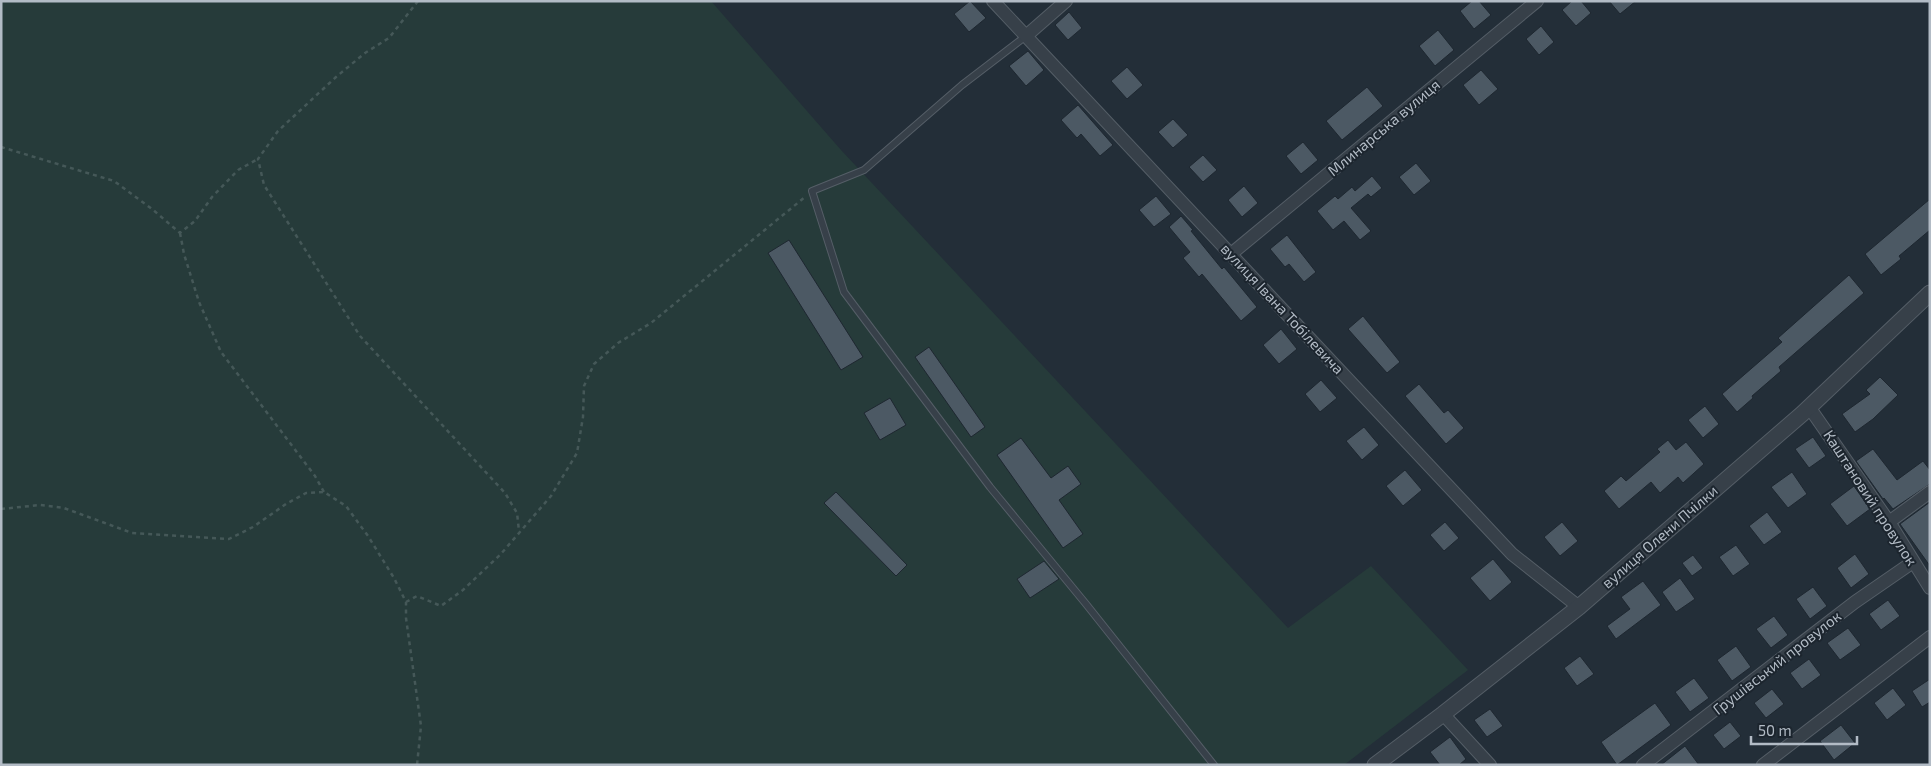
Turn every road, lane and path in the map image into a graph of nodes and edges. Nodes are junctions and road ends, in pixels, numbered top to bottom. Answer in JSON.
{"nodes":[{"id":1,"x":418,"y":1,"type":"edge"},
{"id":2,"x":993,"y":1,"type":"edge"},
{"id":3,"x":1066,"y":1,"type":"edge"},
{"id":4,"x":1537,"y":1,"type":"edge"},
{"id":5,"x":1026,"y":36,"type":"junction"},
{"id":6,"x":1,"y":148,"type":"edge"},
{"id":7,"x":258,"y":159,"type":"junction"},
{"id":8,"x":812,"y":192,"type":"junction"},
{"id":9,"x":180,"y":233,"type":"junction"},
{"id":10,"x":1231,"y":254,"type":"junction"},
{"id":11,"x":1930,"y":293,"type":"edge"},
{"id":12,"x":1809,"y":407,"type":"junction"},
{"id":13,"x":324,"y":492,"type":"junction"},
{"id":14,"x":1930,"y":492,"type":"edge"},
{"id":15,"x":1,"y":509,"type":"edge"},
{"id":16,"x":1889,"y":522,"type":"junction"},
{"id":17,"x":519,"y":531,"type":"junction"},
{"id":18,"x":1913,"y":562,"type":"junction"},
{"id":19,"x":1930,"y":588,"type":"edge"},
{"id":20,"x":406,"y":602,"type":"junction"},
{"id":21,"x":1579,"y":607,"type":"junction"},
{"id":22,"x":1930,"y":637,"type":"edge"},
{"id":23,"x":1443,"y":714,"type":"junction"},
{"id":24,"x":417,"y":765,"type":"edge"},
{"id":25,"x":1214,"y":765,"type":"edge"},
{"id":26,"x":1376,"y":765,"type":"edge"},
{"id":27,"x":1490,"y":765,"type":"edge"},
{"id":28,"x":1643,"y":765,"type":"edge"},
{"id":29,"x":1763,"y":765,"type":"edge"}],
"edges":[{"from":1,"to":7,"type":"path"},
{"from":2,"to":5,"type":"street","name":"вулиця Івана Тобілевича"},
{"from":3,"to":5,"type":"street"},
{"from":4,"to":10,"type":"street","name":"Млинарська вулиця"},
{"from":5,"to":8,"type":"lane"},
{"from":5,"to":10,"type":"street","name":"вулиця Івана Тобілевича"},
{"from":6,"to":9,"type":"path"},
{"from":7,"to":9,"type":"path"},
{"from":7,"to":17,"type":"path"},
{"from":8,"to":17,"type":"path"},
{"from":8,"to":25,"type":"lane"},
{"from":9,"to":13,"type":"path"},
{"from":10,"to":21,"type":"street","name":"вулиця Івана Тобілевича"},
{"from":11,"to":12,"type":"street","name":"вулиця Олени Пчілки"},
{"from":12,"to":16,"type":"street","name":"Каштановий провулок"},
{"from":12,"to":21,"type":"street","name":"вулиця Олени Пчілки"},
{"from":13,"to":15,"type":"path"},
{"from":13,"to":20,"type":"path"},
{"from":14,"to":16,"type":"street"},
{"from":16,"to":18,"type":"street","name":"Каштановий провулок"},
{"from":17,"to":20,"type":"path"},
{"from":18,"to":19,"type":"street","name":"Каштановий провулок"},
{"from":18,"to":28,"type":"street","name":"Грушівський провулок"},
{"from":20,"to":24,"type":"path"},
{"from":21,"to":23,"type":"street","name":"вулиця Олени Пчілки"},
{"from":22,"to":29,"type":"street"},
{"from":23,"to":26,"type":"street","name":"вулиця Олени Пчілки"},
{"from":23,"to":27,"type":"street"}]}
